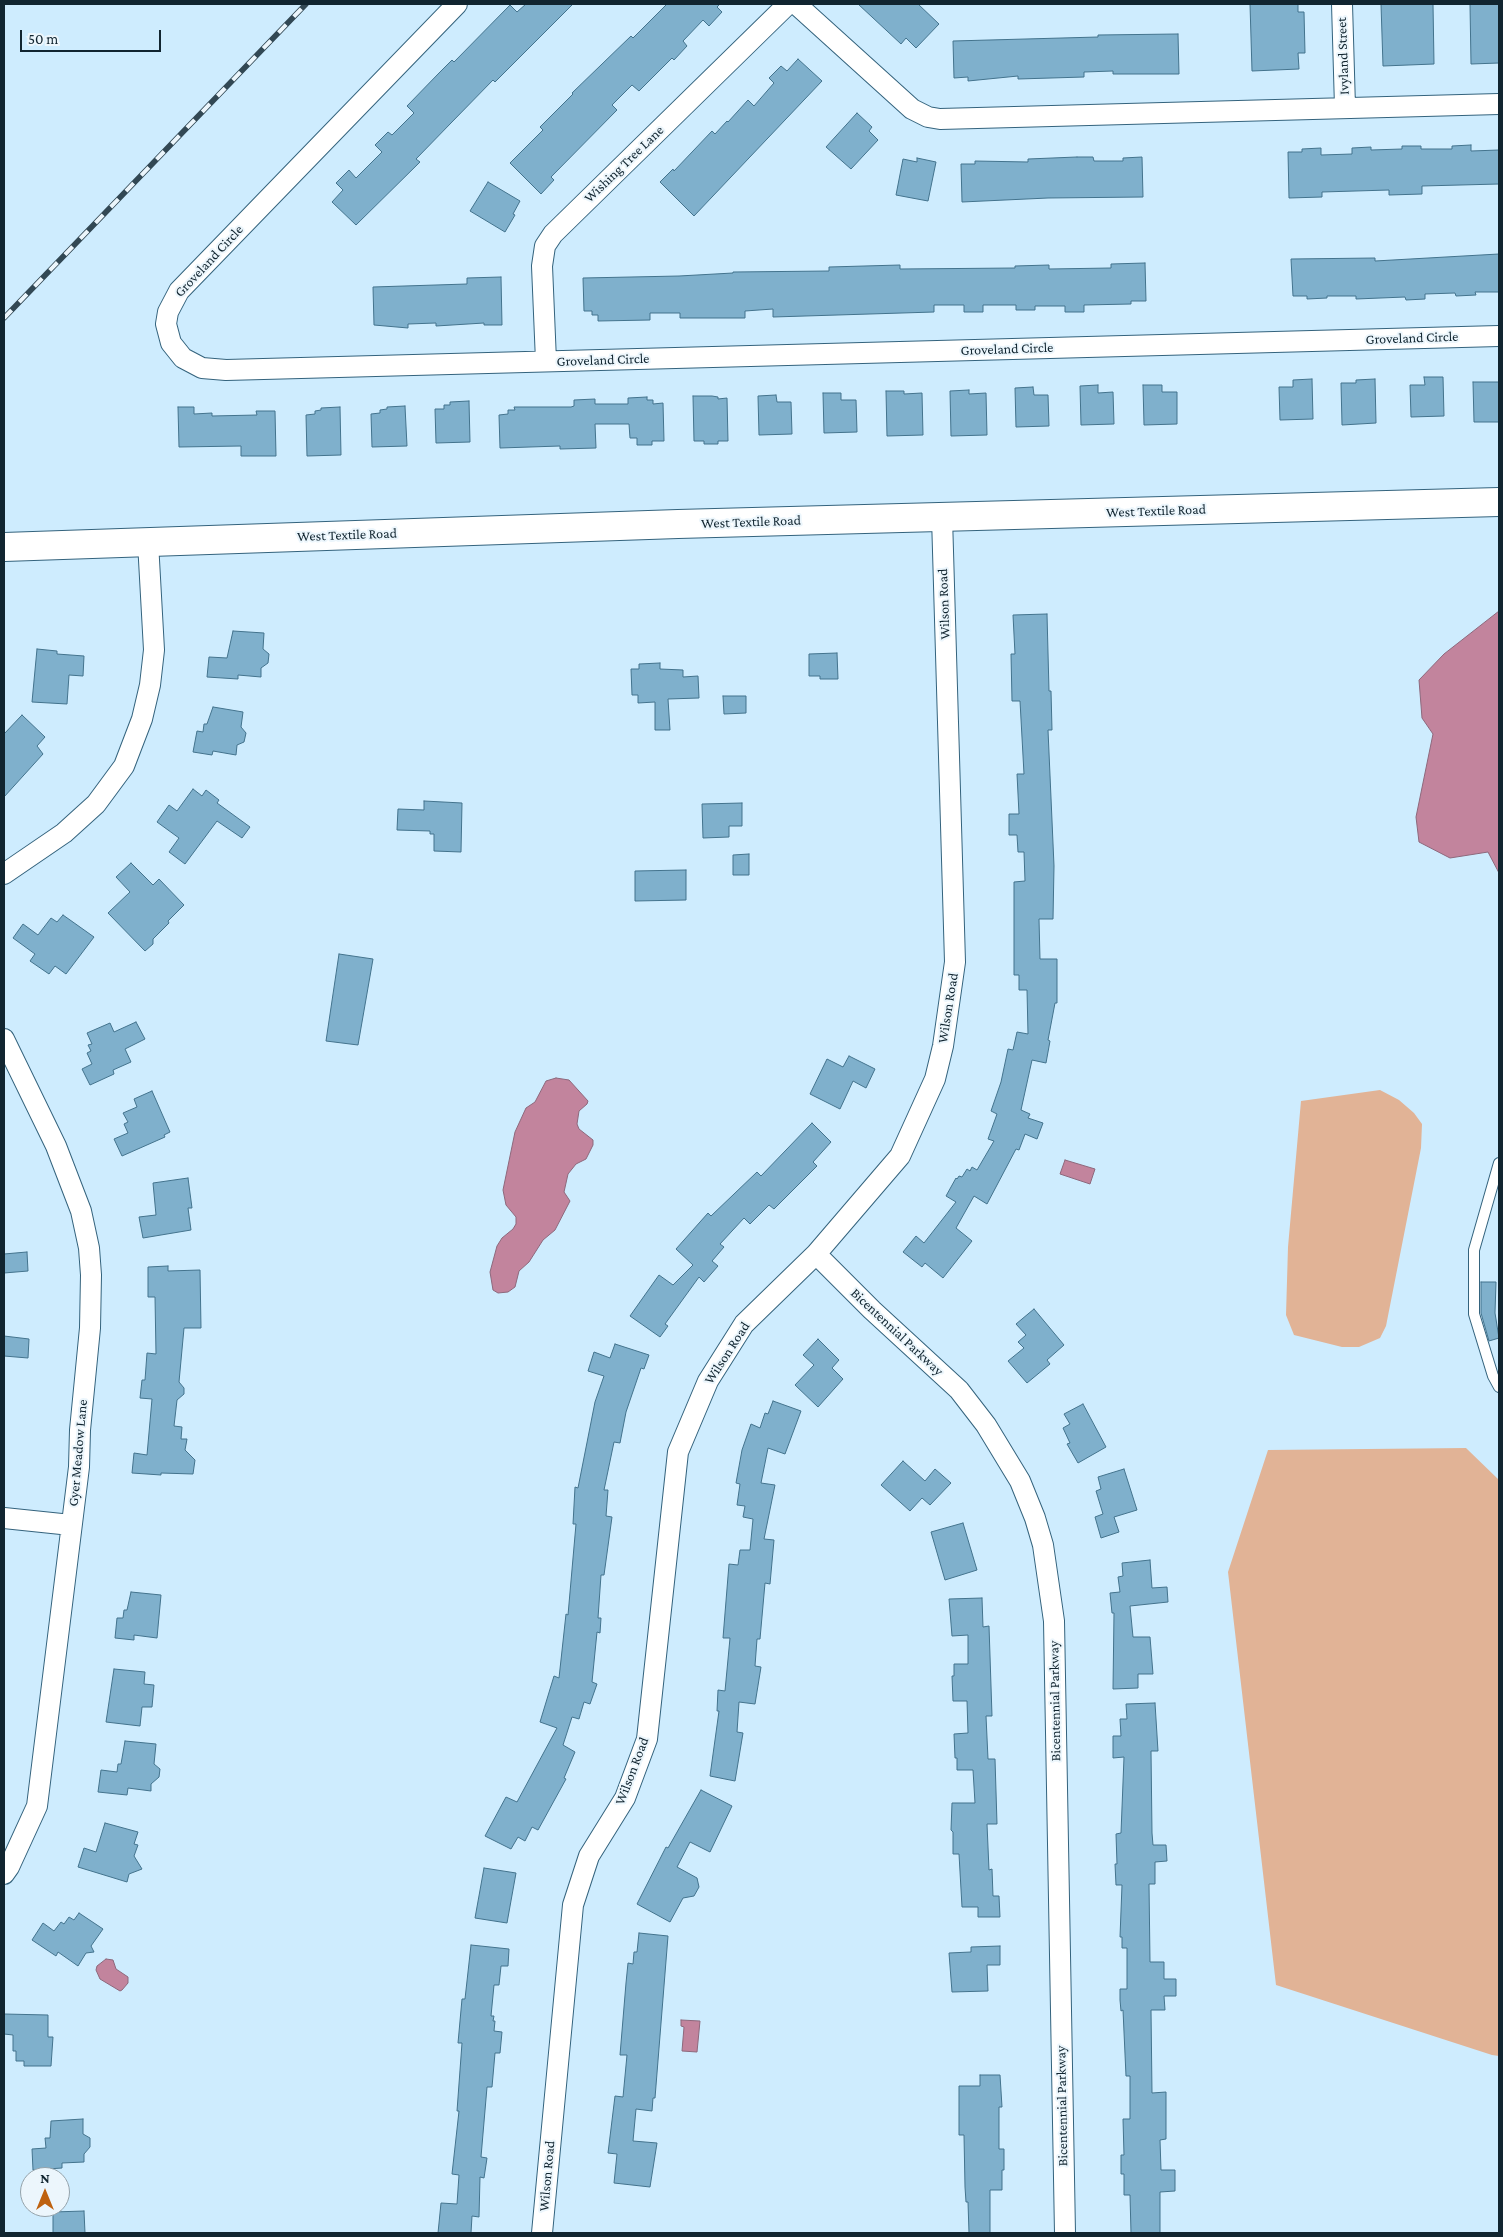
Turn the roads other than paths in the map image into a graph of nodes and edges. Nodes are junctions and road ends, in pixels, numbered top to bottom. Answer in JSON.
{"nodes":[{"id":1,"x":456,"y":4,"type":"edge"},
{"id":2,"x":788,"y":4,"type":"edge"},
{"id":3,"x":796,"y":4,"type":"edge"},
{"id":4,"x":1342,"y":4,"type":"edge"},
{"id":5,"x":1499,"y":104,"type":"edge"},
{"id":6,"x":1345,"y":108,"type":"junction"},
{"id":7,"x":1499,"y":336,"type":"edge"},
{"id":8,"x":546,"y":361,"type":"junction"},
{"id":9,"x":1499,"y":502,"type":"edge"},
{"id":10,"x":942,"y":517,"type":"junction"},
{"id":11,"x":148,"y":542,"type":"junction"},
{"id":12,"x":4,"y":547,"type":"edge"},
{"id":13,"x":4,"y":874,"type":"edge"},
{"id":14,"x":4,"y":1039,"type":"edge"},
{"id":15,"x":1499,"y":1163,"type":"edge"},
{"id":16,"x":816,"y":1254,"type":"junction"},
{"id":17,"x":1496,"y":1376,"type":"edge"},
{"id":18,"x":1499,"y":1387,"type":"edge"},
{"id":19,"x":4,"y":1518,"type":"edge"},
{"id":20,"x":71,"y":1525,"type":"junction"},
{"id":21,"x":4,"y":1874,"type":"edge"},
{"id":22,"x":542,"y":2233,"type":"edge"},
{"id":23,"x":1065,"y":2233,"type":"edge"}],
"edges":[{"from":1,"to":8,"type":"street","name":"Groveland Circle"},
{"from":2,"to":8,"type":"street","name":"Wishing Tree Lane"},
{"from":3,"to":6,"type":"street"},
{"from":4,"to":6,"type":"street","name":"Ivyland Street"},
{"from":5,"to":6,"type":"street"},
{"from":7,"to":8,"type":"street","name":"Groveland Circle"},
{"from":9,"to":10,"type":"main road","name":"West Textile Road"},
{"from":10,"to":11,"type":"main road","name":"West Textile Road"},
{"from":10,"to":16,"type":"street","name":"Wilson Road"},
{"from":11,"to":12,"type":"main road","name":"West Textile Road"},
{"from":11,"to":13,"type":"street"},
{"from":14,"to":20,"type":"street","name":"Gyer Meadow Lane"},
{"from":15,"to":17,"type":"lane"},
{"from":16,"to":22,"type":"street","name":"Wilson Road"},
{"from":16,"to":23,"type":"street","name":"Bicentennial Parkway"},
{"from":17,"to":18,"type":"lane"},
{"from":19,"to":20,"type":"street"},
{"from":20,"to":21,"type":"street","name":"Gyer Meadow Lane"}]}
